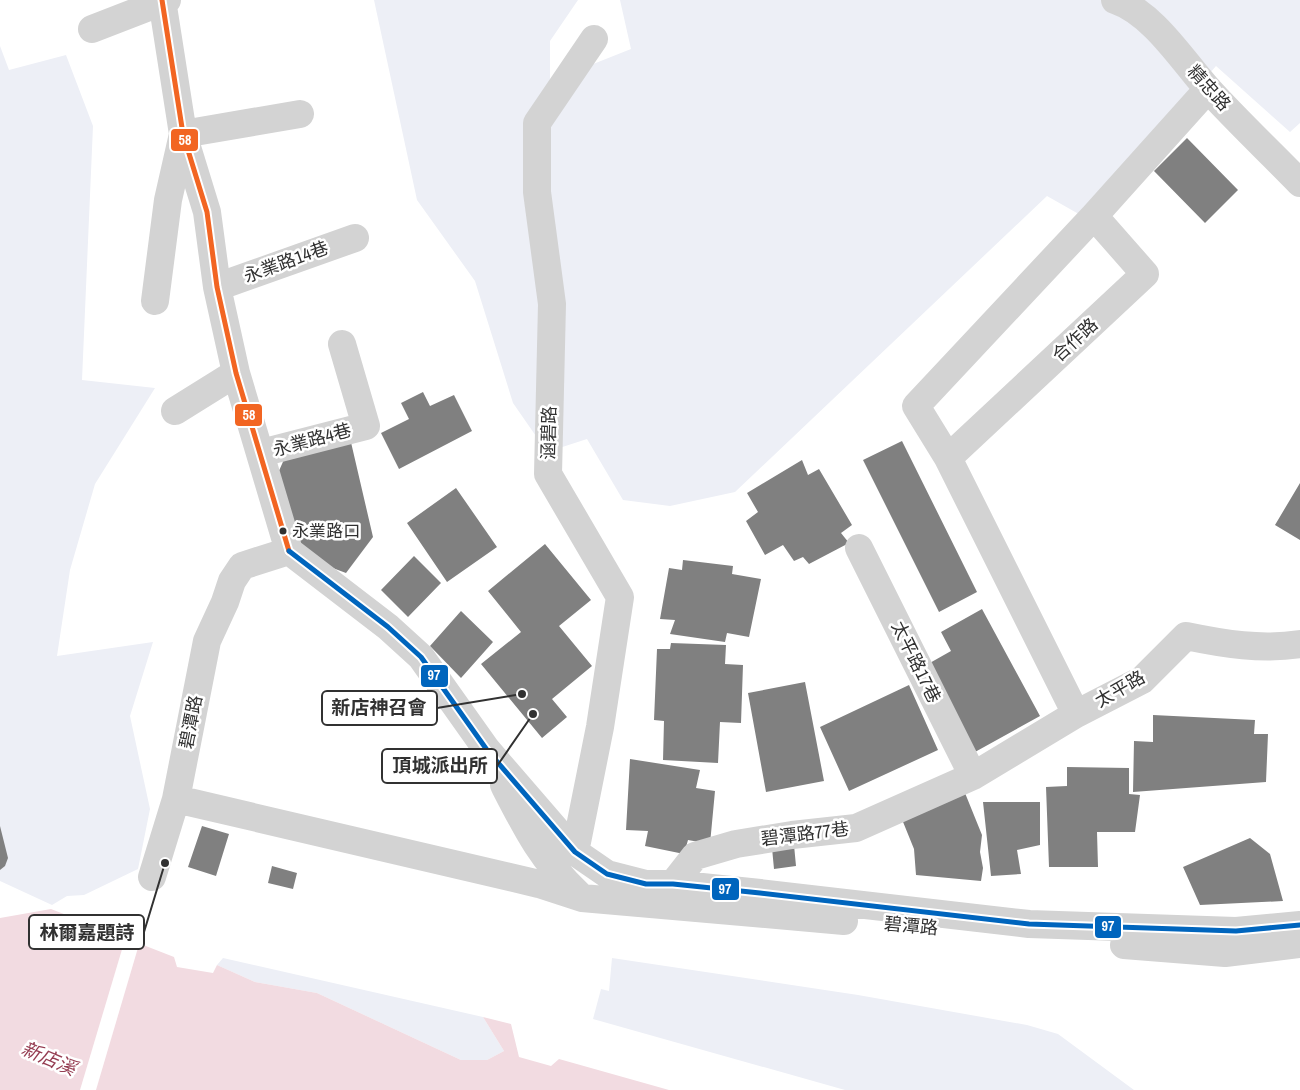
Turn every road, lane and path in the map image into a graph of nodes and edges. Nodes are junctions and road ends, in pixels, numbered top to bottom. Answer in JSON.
{"nodes":[{"id":1,"x":1116,"y":0,"type":"edge"},
{"id":2,"x":164,"y":1,"type":"edge"},
{"id":3,"x":92,"y":29,"type":"dead end"},
{"id":4,"x":594,"y":39,"type":"dead end"},
{"id":5,"x":1208,"y":89,"type":"junction"},
{"id":6,"x":300,"y":114,"type":"dead end"},
{"id":7,"x":183,"y":134,"type":"junction"},
{"id":8,"x":1300,"y":183,"type":"edge"},
{"id":9,"x":1094,"y":216,"type":"junction"},
{"id":10,"x":355,"y":238,"type":"dead end"},
{"id":11,"x":217,"y":287,"type":"junction"},
{"id":12,"x":155,"y":301,"type":"dead end"},
{"id":13,"x":342,"y":344,"type":"dead end"},
{"id":14,"x":236,"y":373,"type":"junction"},
{"id":15,"x":175,"y":411,"type":"dead end"},
{"id":16,"x":261,"y":453,"type":"junction"},
{"id":17,"x":948,"y":458,"type":"junction"},
{"id":18,"x":859,"y":548,"type":"dead end"},
{"id":19,"x":289,"y":551,"type":"junction"},
{"id":20,"x":1300,"y":644,"type":"edge"},
{"id":21,"x":1076,"y":714,"type":"junction"},
{"id":22,"x":487,"y":750,"type":"junction"},
{"id":23,"x":972,"y":776,"type":"junction"},
{"id":24,"x":176,"y":800,"type":"junction"},
{"id":25,"x":575,"y":852,"type":"junction"},
{"id":26,"x":152,"y":877,"type":"dead end"},
{"id":27,"x":673,"y":884,"type":"junction"},
{"id":28,"x":582,"y":898,"type":"junction"},
{"id":29,"x":1300,"y":925,"type":"edge"},
{"id":30,"x":1300,"y":944,"type":"edge"}],
"edges":[{"from":1,"to":5,"type":"street","name":"精忠路"},
{"from":2,"to":3,"type":"street"},
{"from":2,"to":7,"type":"street"},
{"from":4,"to":25,"type":"street","name":"涵碧路"},
{"from":5,"to":8,"type":"street","name":"精忠路"},
{"from":5,"to":9,"type":"street"},
{"from":6,"to":7,"type":"street"},
{"from":7,"to":11,"type":"street"},
{"from":7,"to":12,"type":"street"},
{"from":9,"to":17,"type":"street"},
{"from":9,"to":17,"type":"street","name":"合作路"},
{"from":10,"to":11,"type":"street","name":"永業路14巷"},
{"from":11,"to":14,"type":"street"},
{"from":13,"to":16,"type":"street","name":"永業路4巷"},
{"from":14,"to":15,"type":"street"},
{"from":14,"to":16,"type":"street"},
{"from":16,"to":19,"type":"street"},
{"from":17,"to":21,"type":"street"},
{"from":18,"to":23,"type":"street","name":"太平路17巷"},
{"from":19,"to":22,"type":"street","name":"碧潭路"},
{"from":19,"to":24,"type":"street","name":"碧潭路"},
{"from":20,"to":21,"type":"street","name":"太平路"},
{"from":21,"to":23,"type":"street","name":"太平路"},
{"from":22,"to":25,"type":"street","name":"碧潭路"},
{"from":22,"to":28,"type":"street","name":"碧潭路"},
{"from":23,"to":27,"type":"street","name":"碧潭路77巷"},
{"from":24,"to":26,"type":"street"},
{"from":24,"to":28,"type":"street","name":"碧潭路"},
{"from":25,"to":27,"type":"street","name":"碧潭路"},
{"from":27,"to":29,"type":"street","name":"碧潭路"},
{"from":28,"to":30,"type":"street","name":"碧潭路"}]}
